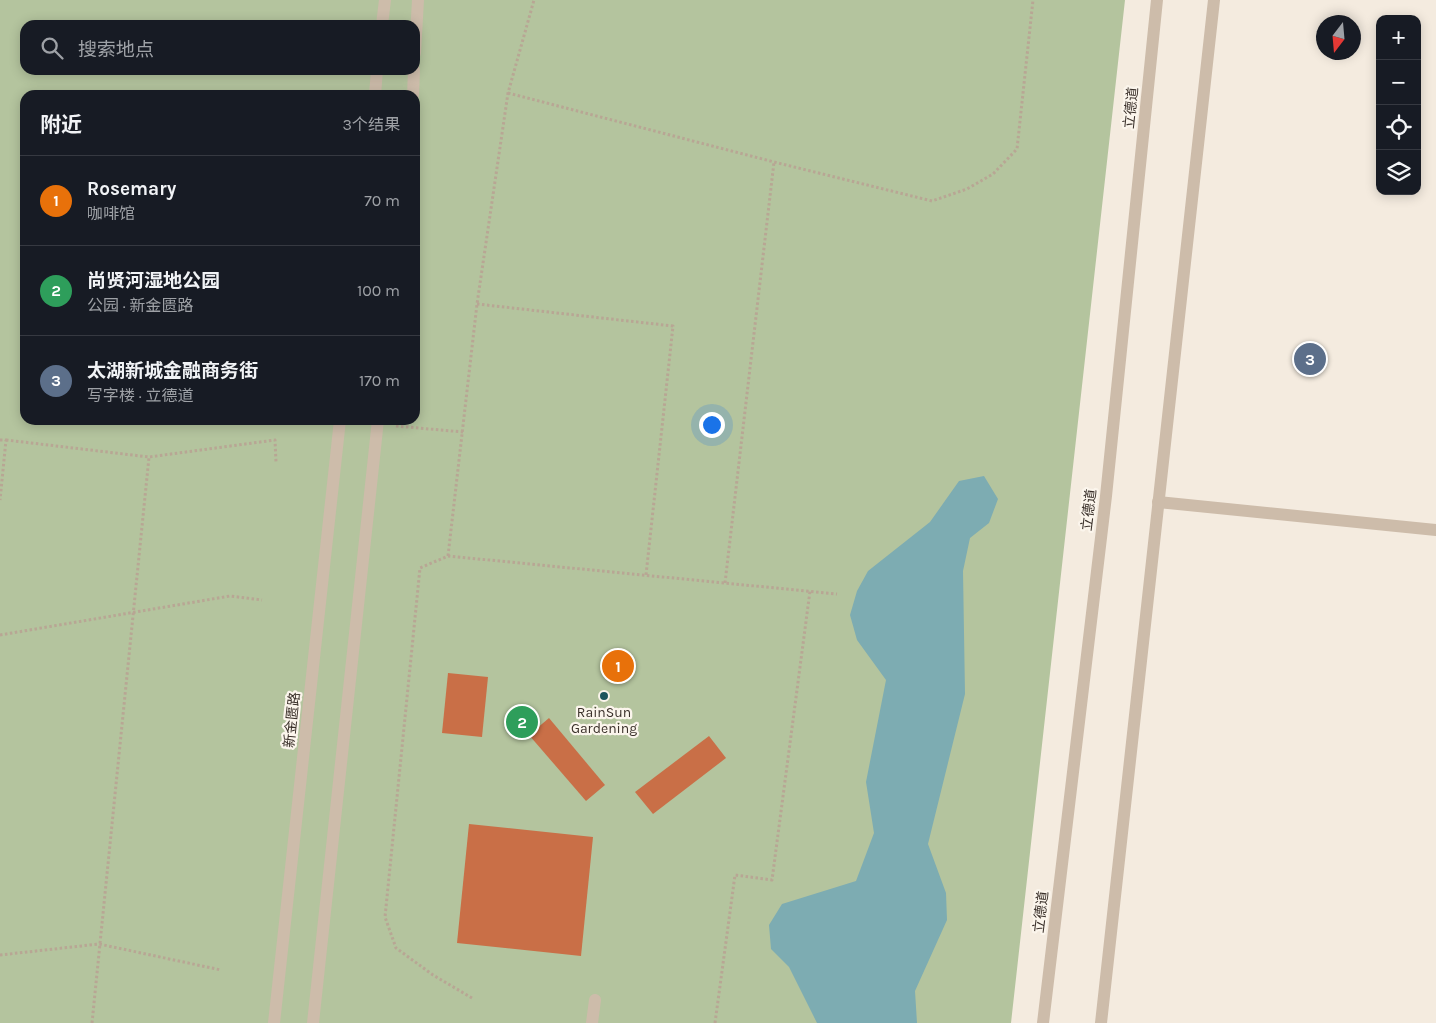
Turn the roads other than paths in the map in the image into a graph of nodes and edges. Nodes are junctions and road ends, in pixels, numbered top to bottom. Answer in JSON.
{"nodes":[{"id":1,"x":384,"y":0,"type":"edge"},
{"id":2,"x":418,"y":0,"type":"edge"},
{"id":3,"x":1157,"y":0,"type":"edge"},
{"id":4,"x":1214,"y":0,"type":"edge"},
{"id":5,"x":382,"y":20,"type":"edge"},
{"id":6,"x":417,"y":20,"type":"edge"},
{"id":7,"x":377,"y":75,"type":"edge"},
{"id":8,"x":414,"y":75,"type":"edge"},
{"id":9,"x":375,"y":90,"type":"edge"},
{"id":10,"x":413,"y":90,"type":"edge"},
{"id":11,"x":339,"y":425,"type":"edge"},
{"id":12,"x":378,"y":425,"type":"edge"},
{"id":13,"x":1158,"y":502,"type":"junction"},
{"id":14,"x":1436,"y":530,"type":"edge"},
{"id":15,"x":595,"y":1000,"type":"dead end"},
{"id":16,"x":274,"y":1023,"type":"edge"},
{"id":17,"x":313,"y":1023,"type":"edge"},
{"id":18,"x":592,"y":1023,"type":"edge"},
{"id":19,"x":1043,"y":1023,"type":"edge"},
{"id":20,"x":1101,"y":1023,"type":"edge"}],
"edges":[{"from":1,"to":5,"type":"street"},
{"from":2,"to":6,"type":"street"},
{"from":3,"to":19,"type":"street","name":"立德道"},
{"from":4,"to":13,"type":"street"},
{"from":7,"to":9,"type":"street"},
{"from":8,"to":10,"type":"street"},
{"from":11,"to":16,"type":"street","name":"新金匮路"},
{"from":12,"to":17,"type":"street"},
{"from":13,"to":14,"type":"street"},
{"from":13,"to":20,"type":"street"},
{"from":15,"to":18,"type":"street"}]}
